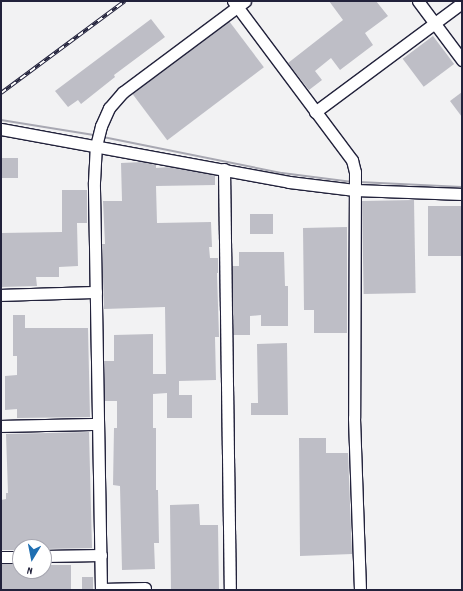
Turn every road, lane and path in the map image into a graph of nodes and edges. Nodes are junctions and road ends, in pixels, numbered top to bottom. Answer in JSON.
{"nodes":[{"id":1,"x":418,"y":1,"type":"edge"},
{"id":2,"x":238,"y":3,"type":"edge"},
{"id":3,"x":462,"y":3,"type":"edge"},
{"id":4,"x":434,"y":23,"type":"junction"},
{"id":5,"x":462,"y":60,"type":"edge"},
{"id":6,"x":315,"y":112,"type":"junction"},
{"id":7,"x":1,"y":129,"type":"edge"},
{"id":8,"x":96,"y":146,"type":"junction"},
{"id":9,"x":224,"y":169,"type":"junction"},
{"id":10,"x":355,"y":190,"type":"junction"},
{"id":11,"x":462,"y":194,"type":"edge"},
{"id":12,"x":96,"y":292,"type":"junction"},
{"id":13,"x":1,"y":295,"type":"edge"},
{"id":14,"x":98,"y":424,"type":"junction"},
{"id":15,"x":1,"y":426,"type":"edge"},
{"id":16,"x":101,"y":555,"type":"junction"},
{"id":17,"x":52,"y":556,"type":"edge"},
{"id":18,"x":1,"y":557,"type":"edge"},
{"id":19,"x":12,"y":557,"type":"edge"},
{"id":20,"x":145,"y":588,"type":"dead end"},
{"id":21,"x":101,"y":589,"type":"edge"},
{"id":22,"x":230,"y":590,"type":"edge"},
{"id":23,"x":360,"y":590,"type":"edge"}],
"edges":[{"from":1,"to":4,"type":"street"},
{"from":2,"to":6,"type":"street"},
{"from":2,"to":8,"type":"street"},
{"from":3,"to":4,"type":"street"},
{"from":4,"to":5,"type":"street"},
{"from":4,"to":6,"type":"street"},
{"from":6,"to":10,"type":"street"},
{"from":7,"to":8,"type":"street"},
{"from":8,"to":9,"type":"street"},
{"from":8,"to":12,"type":"street"},
{"from":9,"to":10,"type":"street"},
{"from":9,"to":22,"type":"street"},
{"from":10,"to":11,"type":"street"},
{"from":10,"to":23,"type":"street"},
{"from":12,"to":13,"type":"street"},
{"from":12,"to":14,"type":"street"},
{"from":14,"to":15,"type":"street"},
{"from":14,"to":16,"type":"street"},
{"from":16,"to":17,"type":"street"},
{"from":16,"to":21,"type":"street"},
{"from":18,"to":19,"type":"street"},
{"from":20,"to":21,"type":"street"}]}
